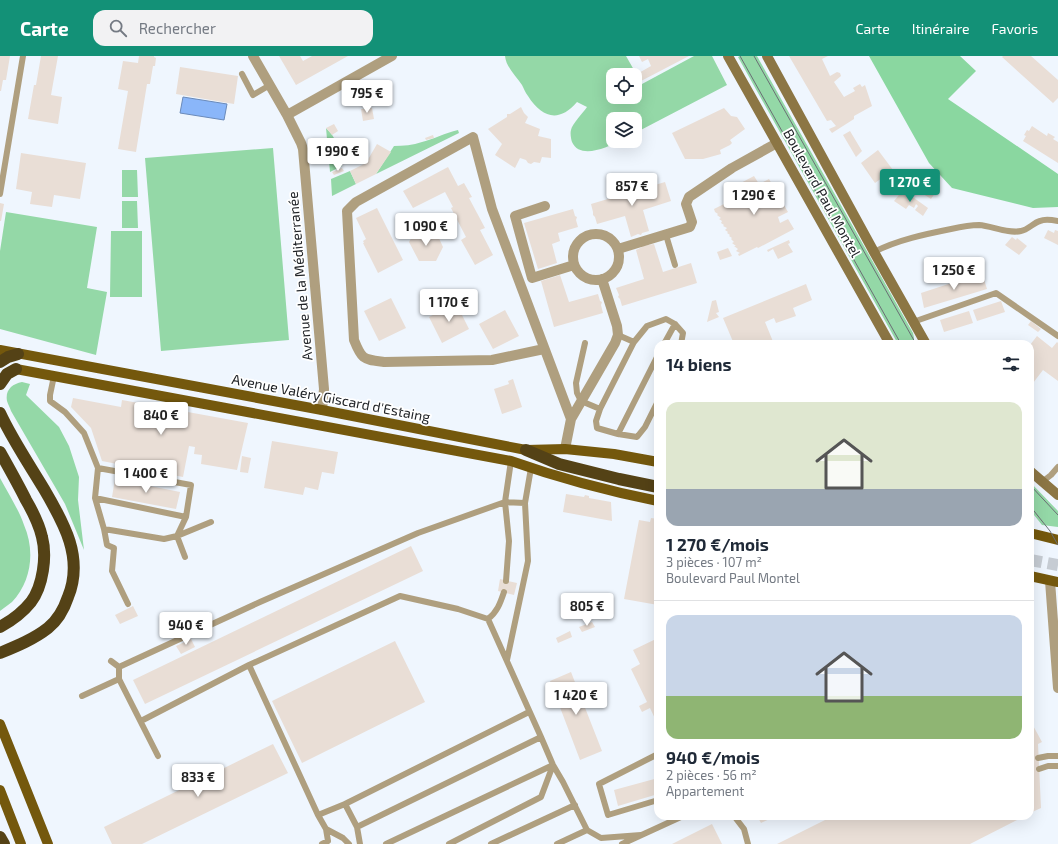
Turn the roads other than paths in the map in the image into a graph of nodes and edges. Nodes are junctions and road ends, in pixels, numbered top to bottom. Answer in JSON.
{"nodes":[{"id":1,"x":23,"y":56,"type":"edge"},
{"id":2,"x":253,"y":56,"type":"edge"},
{"id":3,"x":392,"y":56,"type":"edge"},
{"id":4,"x":728,"y":56,"type":"edge"},
{"id":5,"x":767,"y":56,"type":"edge"},
{"id":6,"x":242,"y":74,"type":"dead end"},
{"id":7,"x":270,"y":85,"type":"junction"},
{"id":8,"x":287,"y":115,"type":"junction"},
{"id":9,"x":777,"y":143,"type":"junction"},
{"id":10,"x":0,"y":194,"type":"edge"},
{"id":11,"x":545,"y":206,"type":"dead end"},
{"id":12,"x":1058,"y":221,"type":"edge"},
{"id":13,"x":666,"y":235,"type":"junction"},
{"id":14,"x":618,"y":249,"type":"junction"},
{"id":15,"x":874,"y":252,"type":"junction"},
{"id":16,"x":574,"y":265,"type":"junction"},
{"id":17,"x":675,"y":265,"type":"dead end"},
{"id":18,"x":602,"y":279,"type":"junction"},
{"id":19,"x":914,"y":322,"type":"junction"},
{"id":20,"x":675,"y":324,"type":"junction"},
{"id":21,"x":618,"y":335,"type":"junction"},
{"id":22,"x":1058,"y":336,"type":"edge"},
{"id":23,"x":666,"y":340,"type":"edge"},
{"id":24,"x":682,"y":340,"type":"edge"},
{"id":25,"x":888,"y":340,"type":"edge"},
{"id":26,"x":922,"y":340,"type":"edge"},
{"id":27,"x":634,"y":342,"type":"junction"},
{"id":28,"x":585,"y":343,"type":"dead end"},
{"id":29,"x":544,"y":349,"type":"junction"},
{"id":30,"x":0,"y":350,"type":"edge"},
{"id":31,"x":18,"y":354,"type":"junction"},
{"id":32,"x":0,"y":362,"type":"edge"},
{"id":33,"x":654,"y":363,"type":"edge"},
{"id":34,"x":16,"y":369,"type":"joint"},
{"id":35,"x":54,"y":376,"type":"junction"},
{"id":36,"x":0,"y":384,"type":"edge"},
{"id":37,"x":581,"y":401,"type":"junction"},
{"id":38,"x":600,"y":409,"type":"junction"},
{"id":39,"x":654,"y":409,"type":"edge"},
{"id":40,"x":322,"y":410,"type":"junction"},
{"id":41,"x":0,"y":413,"type":"edge"},
{"id":42,"x":571,"y":419,"type":"junction"},
{"id":43,"x":618,"y":434,"type":"junction"},
{"id":44,"x":565,"y":449,"type":"junction"},
{"id":45,"x":526,"y":450,"type":"junction"},
{"id":46,"x":0,"y":452,"type":"edge"},
{"id":47,"x":511,"y":461,"type":"junction"},
{"id":48,"x":654,"y":461,"type":"edge"},
{"id":49,"x":1058,"y":467,"type":"edge"},
{"id":50,"x":98,"y":468,"type":"junction"},
{"id":51,"x":531,"y":468,"type":"junction"},
{"id":52,"x":1034,"y":475,"type":"edge"},
{"id":53,"x":1042,"y":482,"type":"junction"},
{"id":54,"x":654,"y":486,"type":"edge"},
{"id":55,"x":1058,"y":495,"type":"edge"},
{"id":56,"x":95,"y":498,"type":"junction"},
{"id":57,"x":654,"y":501,"type":"edge"},
{"id":58,"x":505,"y":502,"type":"junction"},
{"id":59,"x":525,"y":503,"type":"junction"},
{"id":60,"x":186,"y":517,"type":"junction"},
{"id":61,"x":211,"y":522,"type":"dead end"},
{"id":62,"x":104,"y":529,"type":"junction"},
{"id":63,"x":1034,"y":534,"type":"edge"},
{"id":64,"x":177,"y":536,"type":"junction"},
{"id":65,"x":1058,"y":540,"type":"edge"},
{"id":66,"x":186,"y":557,"type":"dead end"},
{"id":67,"x":1034,"y":577,"type":"edge"},
{"id":68,"x":506,"y":581,"type":"dead end"},
{"id":69,"x":1054,"y":581,"type":"edge"},
{"id":70,"x":504,"y":592,"type":"dead end"},
{"id":71,"x":128,"y":604,"type":"dead end"},
{"id":72,"x":488,"y":619,"type":"junction"},
{"id":73,"x":0,"y":627,"type":"edge"},
{"id":74,"x":0,"y":653,"type":"edge"},
{"id":75,"x":507,"y":660,"type":"junction"},
{"id":76,"x":111,"y":661,"type":"dead end"},
{"id":77,"x":249,"y":665,"type":"junction"},
{"id":78,"x":119,"y":667,"type":"junction"},
{"id":79,"x":119,"y":679,"type":"junction"},
{"id":80,"x":1058,"y":688,"type":"edge"},
{"id":81,"x":82,"y":696,"type":"dead end"},
{"id":82,"x":529,"y":712,"type":"junction"},
{"id":83,"x":140,"y":721,"type":"junction"},
{"id":84,"x":0,"y":724,"type":"edge"},
{"id":85,"x":541,"y":737,"type":"junction"},
{"id":86,"x":158,"y":756,"type":"dead end"},
{"id":87,"x":654,"y":756,"type":"edge"},
{"id":88,"x":1058,"y":756,"type":"edge"},
{"id":89,"x":1038,"y":758,"type":"dead end"},
{"id":90,"x":553,"y":765,"type":"junction"},
{"id":91,"x":1058,"y":766,"type":"edge"},
{"id":92,"x":1039,"y":769,"type":"dead end"},
{"id":93,"x":0,"y":790,"type":"edge"},
{"id":94,"x":654,"y":801,"type":"edge"},
{"id":95,"x":345,"y":804,"type":"junction"},
{"id":96,"x":575,"y":805,"type":"junction"},
{"id":97,"x":318,"y":815,"type":"junction"},
{"id":98,"x":674,"y":820,"type":"edge"},
{"id":99,"x":737,"y":820,"type":"edge"},
{"id":100,"x":357,"y":827,"type":"junction"},
{"id":101,"x":326,"y":828,"type":"junction"},
{"id":102,"x":587,"y":830,"type":"junction"},
{"id":103,"x":641,"y":835,"type":"junction"},
{"id":104,"x":0,"y":837,"type":"edge"},
{"id":105,"x":326,"y":843,"type":"edge"},
{"id":106,"x":4,"y":844,"type":"edge"},
{"id":107,"x":21,"y":844,"type":"edge"},
{"id":108,"x":48,"y":844,"type":"edge"},
{"id":109,"x":349,"y":844,"type":"edge"},
{"id":110,"x":360,"y":844,"type":"edge"},
{"id":111,"x":386,"y":844,"type":"edge"},
{"id":112,"x":449,"y":844,"type":"edge"},
{"id":113,"x":491,"y":844,"type":"edge"},
{"id":114,"x":557,"y":844,"type":"edge"},
{"id":115,"x":622,"y":844,"type":"edge"},
{"id":116,"x":748,"y":844,"type":"edge"}],
"edges":[{"from":1,"to":10,"type":"lane"},
{"from":2,"to":7,"type":"street","name":"Avenue de la Méditerranée"},
{"from":3,"to":8,"type":"street"},
{"from":4,"to":9,"type":"main road","name":"Boulevard Paul Montel"},
{"from":5,"to":15,"type":"main road","name":"Boulevard Paul Montel"},
{"from":6,"to":7,"type":"lane"},
{"from":7,"to":8,"type":"street","name":"Avenue de la Méditerranée"},
{"from":8,"to":40,"type":"street","name":"Avenue de la Méditerranée"},
{"from":9,"to":13,"type":"street"},
{"from":9,"to":25,"type":"main road","name":"Boulevard Paul Montel"},
{"from":11,"to":16,"type":"street"},
{"from":12,"to":15,"type":"lane"},
{"from":13,"to":14,"type":"street"},
{"from":13,"to":17,"type":"lane"},
{"from":14,"to":16,"type":"street"},
{"from":14,"to":18,"type":"street"},
{"from":15,"to":19,"type":"main road","name":"Boulevard Paul Montel"},
{"from":16,"to":18,"type":"street"},
{"from":18,"to":21,"type":"street"},
{"from":19,"to":22,"type":"lane"},
{"from":19,"to":26,"type":"main road","name":"Boulevard Paul Montel"},
{"from":20,"to":23,"type":"lane"},
{"from":20,"to":24,"type":"lane"},
{"from":20,"to":27,"type":"lane"},
{"from":21,"to":27,"type":"lane"},
{"from":21,"to":37,"type":"street"},
{"from":27,"to":38,"type":"lane"},
{"from":28,"to":37,"type":"lane"},
{"from":29,"to":29,"type":"street"},
{"from":29,"to":42,"type":"street"},
{"from":30,"to":31,"type":"main road","name":"Avenue Valéry Giscard d'Estaing"},
{"from":31,"to":32,"type":"highway"},
{"from":31,"to":40,"type":"main road","name":"Avenue Valéry Giscard d'Estaing"},
{"from":33,"to":43,"type":"lane"},
{"from":34,"to":35,"type":"main road","name":"Avenue Valéry Giscard d'Estaing"},
{"from":34,"to":36,"type":"highway"},
{"from":35,"to":47,"type":"main road","name":"Avenue Valéry Giscard d'Estaing"},
{"from":35,"to":50,"type":"lane"},
{"from":37,"to":38,"type":"lane"},
{"from":37,"to":42,"type":"street"},
{"from":38,"to":43,"type":"lane"},
{"from":39,"to":43,"type":"lane"},
{"from":40,"to":45,"type":"main road","name":"Avenue Valéry Giscard d'Estaing"},
{"from":41,"to":74,"type":"highway"},
{"from":42,"to":44,"type":"street"},
{"from":44,"to":45,"type":"main road","name":"Avenue Valéry Giscard d'Estaing"},
{"from":44,"to":48,"type":"main road","name":"Avenue Valéry Giscard d'Estaing"},
{"from":45,"to":54,"type":"highway"},
{"from":46,"to":73,"type":"highway"},
{"from":47,"to":51,"type":"main road","name":"Avenue Valéry Giscard d'Estaing"},
{"from":47,"to":58,"type":"lane"},
{"from":49,"to":53,"type":"lane"},
{"from":50,"to":56,"type":"lane"},
{"from":50,"to":60,"type":"lane"},
{"from":51,"to":57,"type":"main road","name":"Avenue Valéry Giscard d'Estaing"},
{"from":51,"to":59,"type":"lane"},
{"from":52,"to":53,"type":"main road"},
{"from":53,"to":55,"type":"main road"},
{"from":56,"to":60,"type":"lane"},
{"from":56,"to":62,"type":"lane"},
{"from":58,"to":59,"type":"lane"},
{"from":58,"to":68,"type":"lane"},
{"from":58,"to":78,"type":"lane"},
{"from":59,"to":75,"type":"lane"},
{"from":60,"to":64,"type":"lane"},
{"from":61,"to":64,"type":"lane"},
{"from":62,"to":64,"type":"lane"},
{"from":62,"to":71,"type":"lane"},
{"from":63,"to":65,"type":"main road"},
{"from":64,"to":66,"type":"lane"},
{"from":67,"to":69,"type":"main road"},
{"from":69,"to":80,"type":"street"},
{"from":70,"to":72,"type":"lane"},
{"from":72,"to":75,"type":"lane"},
{"from":72,"to":77,"type":"lane"},
{"from":75,"to":82,"type":"lane"},
{"from":76,"to":78,"type":"lane"},
{"from":77,"to":83,"type":"lane"},
{"from":77,"to":97,"type":"lane"},
{"from":78,"to":79,"type":"lane"},
{"from":79,"to":81,"type":"lane"},
{"from":79,"to":83,"type":"lane"},
{"from":82,"to":85,"type":"lane"},
{"from":82,"to":95,"type":"lane"},
{"from":83,"to":86,"type":"lane"},
{"from":84,"to":108,"type":"main road"},
{"from":85,"to":90,"type":"lane"},
{"from":85,"to":100,"type":"lane"},
{"from":87,"to":94,"type":"lane"},
{"from":88,"to":89,"type":"lane"},
{"from":90,"to":96,"type":"lane"},
{"from":90,"to":111,"type":"lane"},
{"from":90,"to":112,"type":"lane"},
{"from":91,"to":92,"type":"lane"},
{"from":93,"to":107,"type":"main road"},
{"from":95,"to":97,"type":"lane"},
{"from":95,"to":100,"type":"lane"},
{"from":96,"to":102,"type":"lane"},
{"from":96,"to":113,"type":"lane"},
{"from":97,"to":101,"type":"lane"},
{"from":98,"to":103,"type":"lane"},
{"from":99,"to":116,"type":"lane"},
{"from":100,"to":110,"type":"lane"},
{"from":101,"to":105,"type":"lane"},
{"from":101,"to":109,"type":"lane"},
{"from":102,"to":103,"type":"lane"},
{"from":102,"to":114,"type":"lane"},
{"from":103,"to":115,"type":"lane"},
{"from":104,"to":106,"type":"highway"}]}
